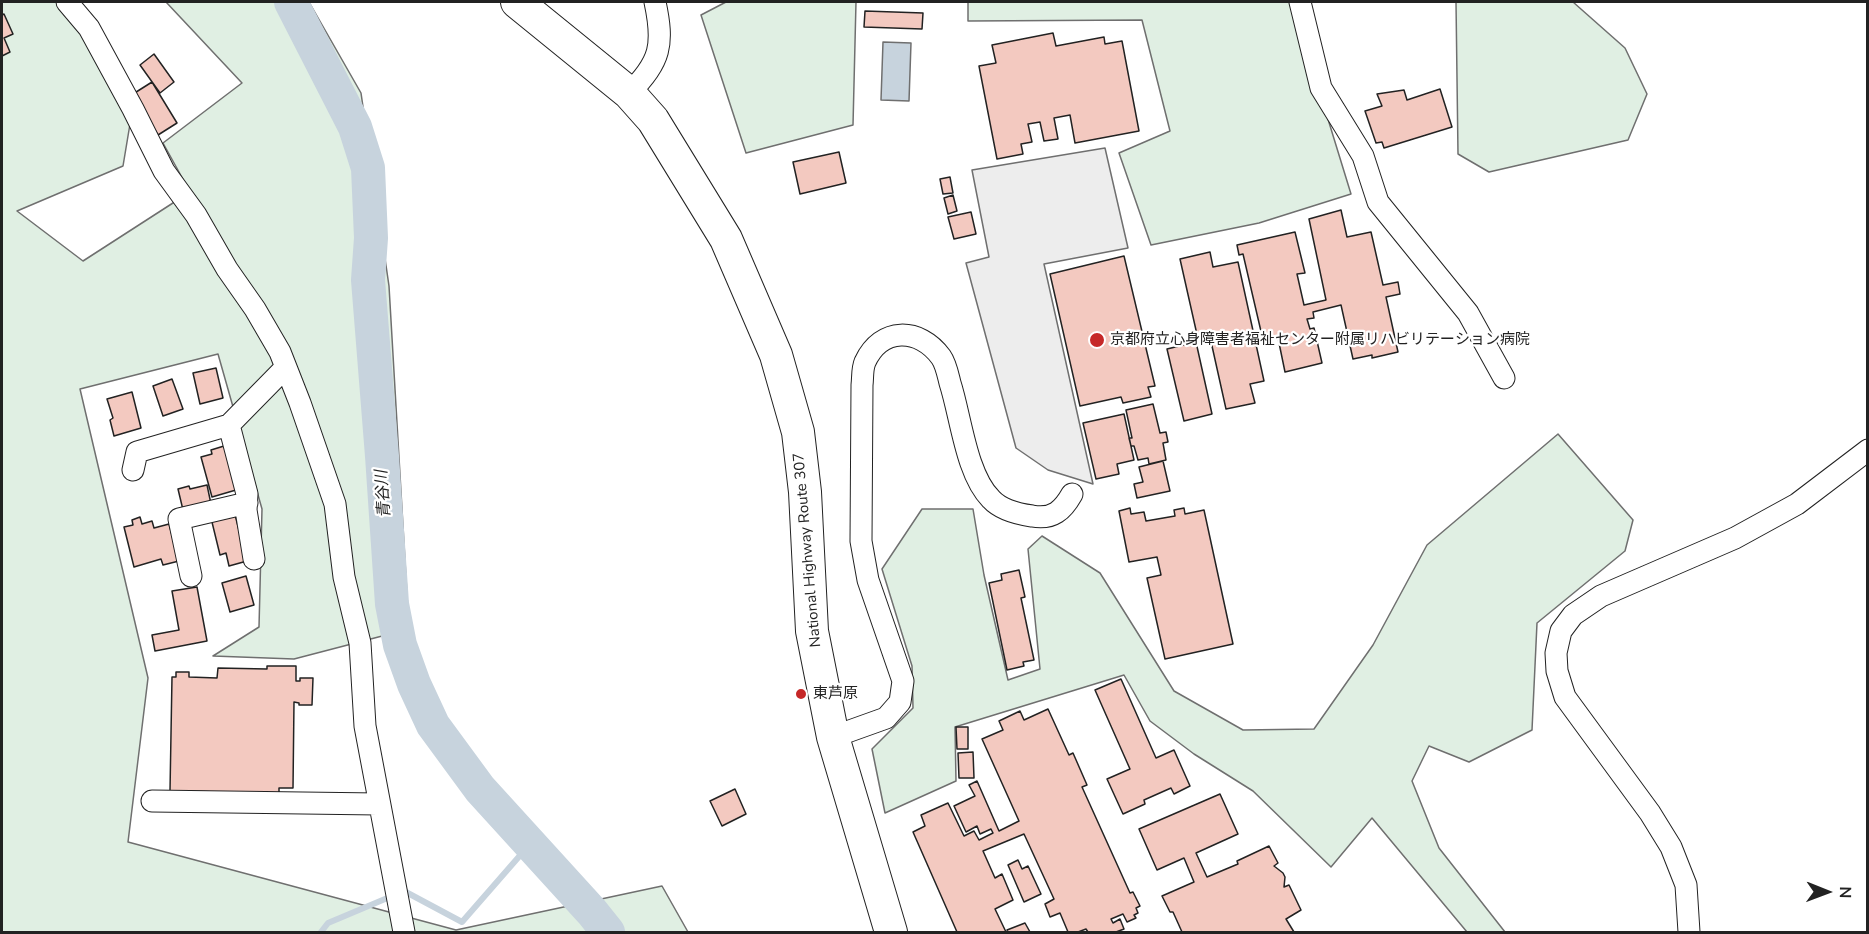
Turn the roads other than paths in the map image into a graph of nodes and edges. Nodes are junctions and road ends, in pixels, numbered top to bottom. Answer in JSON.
{"nodes":[{"id":1,"x":67,"y":2,"type":"edge"},
{"id":2,"x":517,"y":2,"type":"edge"},
{"id":3,"x":655,"y":2,"type":"edge"},
{"id":4,"x":1300,"y":2,"type":"edge"},
{"id":5,"x":629,"y":93,"type":"junction"},
{"id":6,"x":285,"y":368,"type":"junction"},
{"id":7,"x":1504,"y":378,"type":"dead end"},
{"id":8,"x":229,"y":425,"type":"junction"},
{"id":9,"x":1868,"y":450,"type":"edge"},
{"id":10,"x":133,"y":470,"type":"dead end"},
{"id":11,"x":1072,"y":494,"type":"dead end"},
{"id":12,"x":247,"y":503,"type":"junction"},
{"id":13,"x":254,"y":559,"type":"dead end"},
{"id":14,"x":191,"y":576,"type":"dead end"},
{"id":15,"x":833,"y":737,"type":"junction"},
{"id":16,"x":152,"y":801,"type":"dead end"},
{"id":17,"x":378,"y":804,"type":"junction"},
{"id":18,"x":404,"y":932,"type":"edge"},
{"id":19,"x":891,"y":933,"type":"edge"},
{"id":20,"x":1689,"y":933,"type":"edge"}],
"edges":[{"from":1,"to":6,"type":"street"},
{"from":2,"to":5,"type":"highway","name":"National Highway Route 307"},
{"from":3,"to":5,"type":"street"},
{"from":4,"to":7,"type":"street"},
{"from":5,"to":15,"type":"highway","name":"National Highway Route 307"},
{"from":6,"to":8,"type":"street"},
{"from":6,"to":17,"type":"street"},
{"from":8,"to":10,"type":"street"},
{"from":8,"to":12,"type":"street"},
{"from":9,"to":20,"type":"street"},
{"from":11,"to":15,"type":"street"},
{"from":12,"to":13,"type":"street"},
{"from":12,"to":14,"type":"street"},
{"from":15,"to":19,"type":"highway","name":"National Highway Route 307"},
{"from":16,"to":17,"type":"street"},
{"from":17,"to":18,"type":"street"}]}
